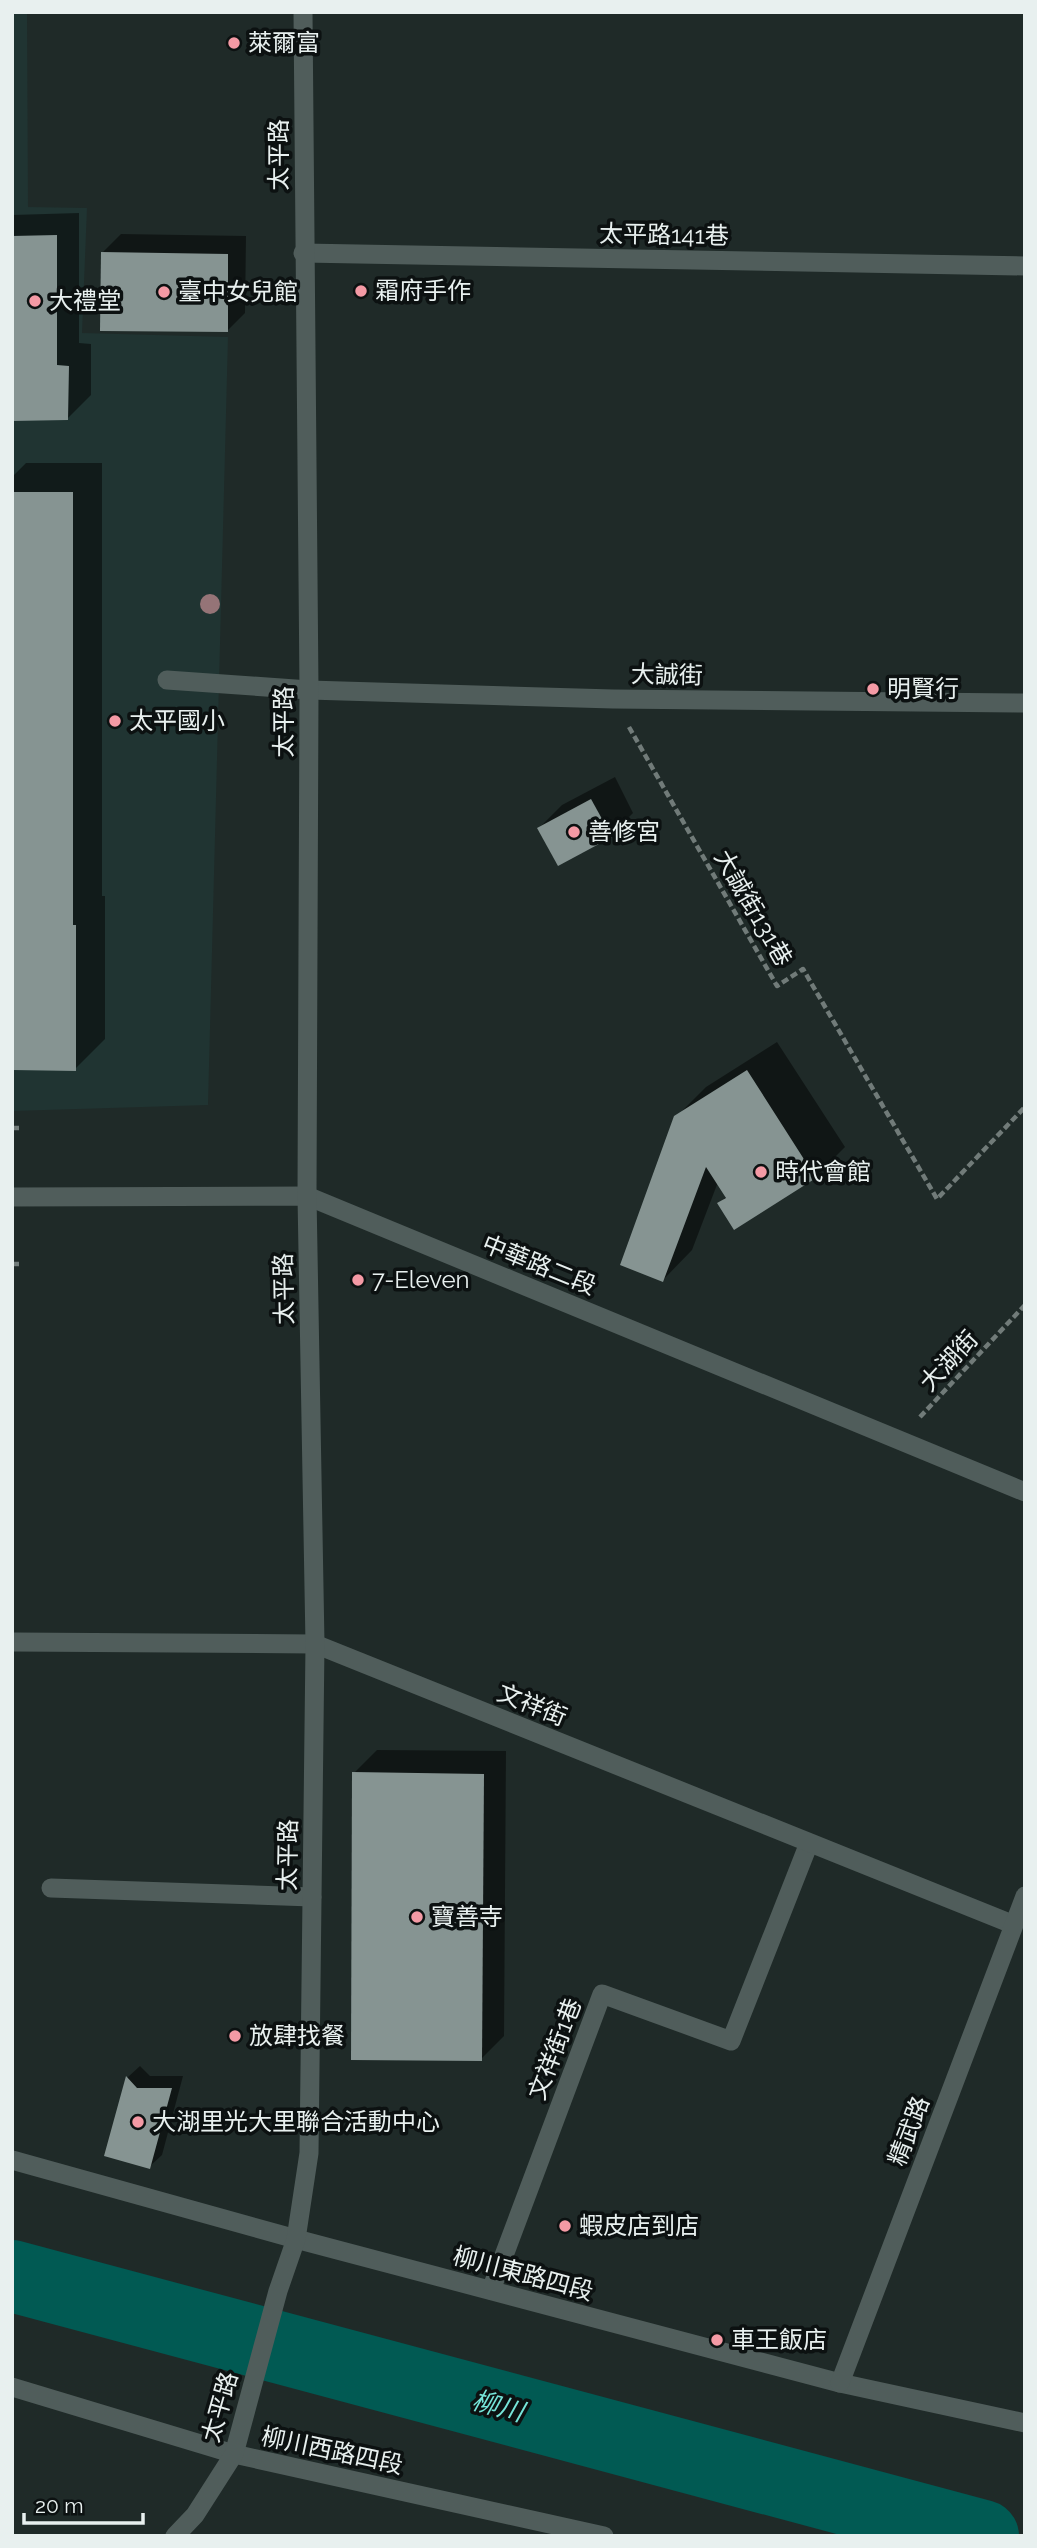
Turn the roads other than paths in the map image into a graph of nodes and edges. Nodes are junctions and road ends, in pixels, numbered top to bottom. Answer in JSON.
{"nodes":[{"id":1,"x":303,"y":12,"type":"edge"},
{"id":2,"x":303,"y":253,"type":"junction"},
{"id":3,"x":1025,"y":266,"type":"edge"},
{"id":4,"x":167,"y":680,"type":"dead end"},
{"id":5,"x":309,"y":690,"type":"junction"},
{"id":6,"x":1025,"y":703,"type":"edge"},
{"id":7,"x":307,"y":1196,"type":"junction"},
{"id":8,"x":12,"y":1197,"type":"edge"},
{"id":9,"x":1025,"y":1492,"type":"edge"},
{"id":10,"x":12,"y":1642,"type":"edge"},
{"id":11,"x":315,"y":1644,"type":"junction"},
{"id":12,"x":809,"y":1843,"type":"junction"},
{"id":13,"x":51,"y":1888,"type":"dead end"},
{"id":14,"x":1025,"y":1896,"type":"edge"},
{"id":15,"x":312,"y":1898,"type":"junction"},
{"id":16,"x":1012,"y":1924,"type":"junction"},
{"id":17,"x":12,"y":2160,"type":"edge"},
{"id":18,"x":296,"y":2239,"type":"junction"},
{"id":19,"x":491,"y":2290,"type":"junction"},
{"id":20,"x":840,"y":2383,"type":"junction"},
{"id":21,"x":12,"y":2387,"type":"edge"},
{"id":22,"x":1025,"y":2423,"type":"edge"},
{"id":23,"x":234,"y":2454,"type":"junction"},
{"id":24,"x":175,"y":2536,"type":"edge"},
{"id":25,"x":604,"y":2536,"type":"edge"}],
"edges":[{"from":1,"to":2,"type":"street","name":"太平路"},
{"from":2,"to":3,"type":"street","name":"太平路141巷"},
{"from":2,"to":5,"type":"street","name":"太平路"},
{"from":4,"to":5,"type":"street","name":"大誠街"},
{"from":5,"to":6,"type":"street","name":"大誠街"},
{"from":5,"to":7,"type":"street","name":"太平路"},
{"from":7,"to":8,"type":"street","name":"中華路二段"},
{"from":7,"to":9,"type":"street","name":"中華路二段"},
{"from":7,"to":11,"type":"street","name":"太平路"},
{"from":10,"to":11,"type":"street","name":"文祥街"},
{"from":11,"to":12,"type":"street","name":"文祥街"},
{"from":11,"to":15,"type":"street","name":"太平路"},
{"from":12,"to":16,"type":"street","name":"文祥街"},
{"from":12,"to":19,"type":"street","name":"文祥街1巷"},
{"from":13,"to":15,"type":"street"},
{"from":14,"to":16,"type":"street","name":"精武路"},
{"from":15,"to":18,"type":"street","name":"太平路"},
{"from":16,"to":20,"type":"street","name":"精武路"},
{"from":17,"to":18,"type":"street","name":"柳川東路四段"},
{"from":18,"to":19,"type":"street","name":"柳川東路四段"},
{"from":18,"to":23,"type":"street","name":"太平路"},
{"from":19,"to":20,"type":"street","name":"柳川東路四段"},
{"from":20,"to":22,"type":"street","name":"柳川東路四段"},
{"from":21,"to":23,"type":"street","name":"柳川西路四段"},
{"from":23,"to":24,"type":"street","name":"太平路"},
{"from":23,"to":25,"type":"street","name":"柳川西路四段"}]}
